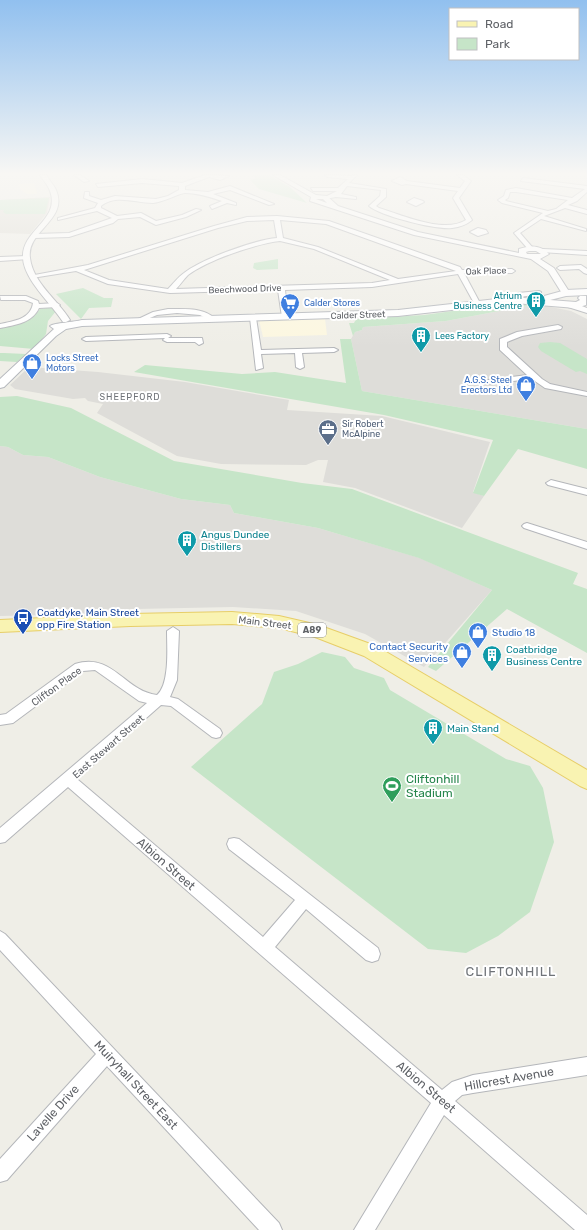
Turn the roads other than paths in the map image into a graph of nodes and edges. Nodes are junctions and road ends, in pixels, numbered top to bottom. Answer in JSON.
{"nodes":[{"id":1,"x":37,"y":232,"type":"edge"},
{"id":2,"x":77,"y":232,"type":"edge"},
{"id":3,"x":199,"y":232,"type":"edge"},
{"id":4,"x":279,"y":232,"type":"edge"},
{"id":5,"x":359,"y":232,"type":"edge"},
{"id":6,"x":411,"y":232,"type":"edge"},
{"id":7,"x":518,"y":232,"type":"edge"},
{"id":8,"x":34,"y":236,"type":"junction"},
{"id":9,"x":280,"y":239,"type":"junction"},
{"id":10,"x":530,"y":248,"type":"junction"},
{"id":11,"x":523,"y":253,"type":"junction"},
{"id":12,"x":587,"y":253,"type":"edge"},
{"id":13,"x":544,"y":254,"type":"junction"},
{"id":14,"x":27,"y":258,"type":"junction"},
{"id":15,"x":534,"y":258,"type":"junction"},
{"id":16,"x":0,"y":259,"type":"edge"},
{"id":17,"x":547,"y":267,"type":"junction"},
{"id":18,"x":560,"y":268,"type":"dead end"},
{"id":19,"x":79,"y":270,"type":"junction"},
{"id":20,"x":512,"y":270,"type":"dead end"},
{"id":21,"x":461,"y":272,"type":"junction"},
{"id":22,"x":587,"y":273,"type":"edge"},
{"id":23,"x":32,"y":276,"type":"junction"},
{"id":24,"x":400,"y":282,"type":"junction"},
{"id":25,"x":281,"y":287,"type":"junction"},
{"id":26,"x":170,"y":291,"type":"junction"},
{"id":27,"x":1,"y":298,"type":"dead end"},
{"id":28,"x":564,"y":299,"type":"junction"},
{"id":29,"x":584,"y":300,"type":"edge"},
{"id":30,"x":476,"y":304,"type":"junction"},
{"id":31,"x":57,"y":305,"type":"junction"},
{"id":32,"x":36,"y":306,"type":"junction"},
{"id":33,"x":285,"y":317,"type":"junction"},
{"id":34,"x":253,"y":318,"type":"junction"},
{"id":35,"x":212,"y":319,"type":"junction"},
{"id":36,"x":169,"y":320,"type":"junction"},
{"id":37,"x":138,"y":321,"type":"junction"},
{"id":38,"x":62,"y":323,"type":"junction"},
{"id":39,"x":0,"y":326,"type":"edge"},
{"id":40,"x":558,"y":327,"type":"dead end"},
{"id":41,"x":534,"y":331,"type":"junction"},
{"id":42,"x":86,"y":339,"type":"dead end"},
{"id":43,"x":167,"y":340,"type":"junction"},
{"id":44,"x":543,"y":340,"type":"dead end"},
{"id":45,"x":199,"y":343,"type":"dead end"},
{"id":46,"x":334,"y":350,"type":"dead end"},
{"id":47,"x":298,"y":351,"type":"junction"},
{"id":48,"x":258,"y":352,"type":"junction"},
{"id":49,"x":300,"y":367,"type":"dead end"},
{"id":50,"x":260,"y":368,"type":"dead end"},
{"id":51,"x":534,"y":376,"type":"junction"},
{"id":52,"x":488,"y":382,"type":"dead end"},
{"id":53,"x":0,"y":384,"type":"edge"},
{"id":54,"x":587,"y":394,"type":"edge"},
{"id":55,"x":551,"y":483,"type":"dead end"},
{"id":56,"x":587,"y":492,"type":"edge"},
{"id":57,"x":526,"y":526,"type":"dead end"},
{"id":58,"x":587,"y":546,"type":"edge"},
{"id":59,"x":0,"y":626,"type":"edge"},
{"id":60,"x":173,"y":631,"type":"dead end"},
{"id":61,"x":160,"y":700,"type":"junction"},
{"id":62,"x":0,"y":720,"type":"edge"},
{"id":63,"x":216,"y":733,"type":"dead end"},
{"id":64,"x":69,"y":780,"type":"junction"},
{"id":65,"x":587,"y":780,"type":"edge"},
{"id":66,"x":0,"y":837,"type":"edge"},
{"id":67,"x":234,"y":844,"type":"dead end"},
{"id":68,"x":305,"y":899,"type":"junction"},
{"id":69,"x":0,"y":939,"type":"edge"},
{"id":70,"x":264,"y":948,"type":"junction"},
{"id":71,"x":372,"y":954,"type":"dead end"},
{"id":72,"x":107,"y":1054,"type":"junction"},
{"id":73,"x":587,"y":1066,"type":"edge"},
{"id":74,"x":443,"y":1100,"type":"junction"},
{"id":75,"x":0,"y":1173,"type":"edge"},
{"id":76,"x":587,"y":1228,"type":"edge"},
{"id":77,"x":272,"y":1230,"type":"edge"},
{"id":78,"x":364,"y":1230,"type":"edge"}],
"edges":[{"from":1,"to":8,"type":"street"},
{"from":2,"to":8,"type":"street"},
{"from":3,"to":19,"type":"street"},
{"from":4,"to":9,"type":"street"},
{"from":5,"to":21,"type":"street"},
{"from":6,"to":11,"type":"street"},
{"from":7,"to":10,"type":"street"},
{"from":8,"to":14,"type":"street"},
{"from":9,"to":24,"type":"street"},
{"from":9,"to":26,"type":"street"},
{"from":10,"to":11,"type":"street"},
{"from":10,"to":13,"type":"street"},
{"from":11,"to":15,"type":"street"},
{"from":12,"to":13,"type":"street"},
{"from":13,"to":15,"type":"street"},
{"from":13,"to":17,"type":"street"},
{"from":14,"to":16,"type":"street"},
{"from":14,"to":23,"type":"street"},
{"from":15,"to":17,"type":"street"},
{"from":17,"to":28,"type":"street"},
{"from":18,"to":22,"type":"street"},
{"from":19,"to":23,"type":"street"},
{"from":19,"to":26,"type":"street","name":"Beechwood Drive"},
{"from":20,"to":21,"type":"street","name":"Oak Place"},
{"from":21,"to":24,"type":"street","name":"Beechwood Drive"},
{"from":21,"to":30,"type":"street"},
{"from":23,"to":31,"type":"street"},
{"from":24,"to":25,"type":"street","name":"Beechwood Drive"},
{"from":25,"to":26,"type":"street","name":"Beechwood Drive"},
{"from":25,"to":33,"type":"street"},
{"from":27,"to":32,"type":"street"},
{"from":28,"to":29,"type":"main road","name":"Calder Street"},
{"from":28,"to":29,"type":"main road","name":"Calder Street"},
{"from":28,"to":30,"type":"main road","name":"Calder Street"},
{"from":30,"to":33,"type":"main road","name":"Calder Street"},
{"from":31,"to":32,"type":"street"},
{"from":31,"to":38,"type":"street"},
{"from":32,"to":39,"type":"street"},
{"from":33,"to":34,"type":"main road","name":"Calder Street"},
{"from":34,"to":35,"type":"main road","name":"Calder Street"},
{"from":34,"to":48,"type":"street"},
{"from":35,"to":36,"type":"main road","name":"Calder Street"},
{"from":35,"to":37,"type":"street","name":"Calder Street"},
{"from":36,"to":37,"type":"main road","name":"Calder Street"},
{"from":36,"to":43,"type":"street"},
{"from":37,"to":38,"type":"main road","name":"Calder Street"},
{"from":38,"to":53,"type":"main road"},
{"from":40,"to":41,"type":"street"},
{"from":41,"to":44,"type":"street"},
{"from":41,"to":51,"type":"street"},
{"from":42,"to":43,"type":"street"},
{"from":43,"to":45,"type":"street"},
{"from":46,"to":47,"type":"street"},
{"from":47,"to":48,"type":"street"},
{"from":47,"to":49,"type":"street"},
{"from":48,"to":50,"type":"street"},
{"from":51,"to":52,"type":"street"},
{"from":51,"to":54,"type":"street"},
{"from":55,"to":56,"type":"street"},
{"from":57,"to":58,"type":"street"},
{"from":59,"to":65,"type":"main road","name":"Main Street","number":"A89"},
{"from":60,"to":61,"type":"street","name":"East Stewart Street"},
{"from":61,"to":62,"type":"street","name":"Clifton Place"},
{"from":61,"to":63,"type":"street","name":"Clifton Place"},
{"from":61,"to":64,"type":"street","name":"East Stewart Street"},
{"from":64,"to":66,"type":"street","name":"East Stewart Street"},
{"from":64,"to":70,"type":"street","name":"Albion Street"},
{"from":67,"to":68,"type":"street"},
{"from":68,"to":70,"type":"street"},
{"from":68,"to":71,"type":"street"},
{"from":69,"to":72,"type":"street","name":"Muiryhall Street East"},
{"from":70,"to":74,"type":"street","name":"Albion Street"},
{"from":72,"to":75,"type":"street","name":"Lavelle Drive"},
{"from":72,"to":77,"type":"street","name":"Muiryhall Street East"},
{"from":73,"to":74,"type":"street","name":"Hillcrest Avenue"},
{"from":74,"to":76,"type":"street","name":"Albion Street"},
{"from":74,"to":78,"type":"street","name":"Hillcrest Avenue"}]}
